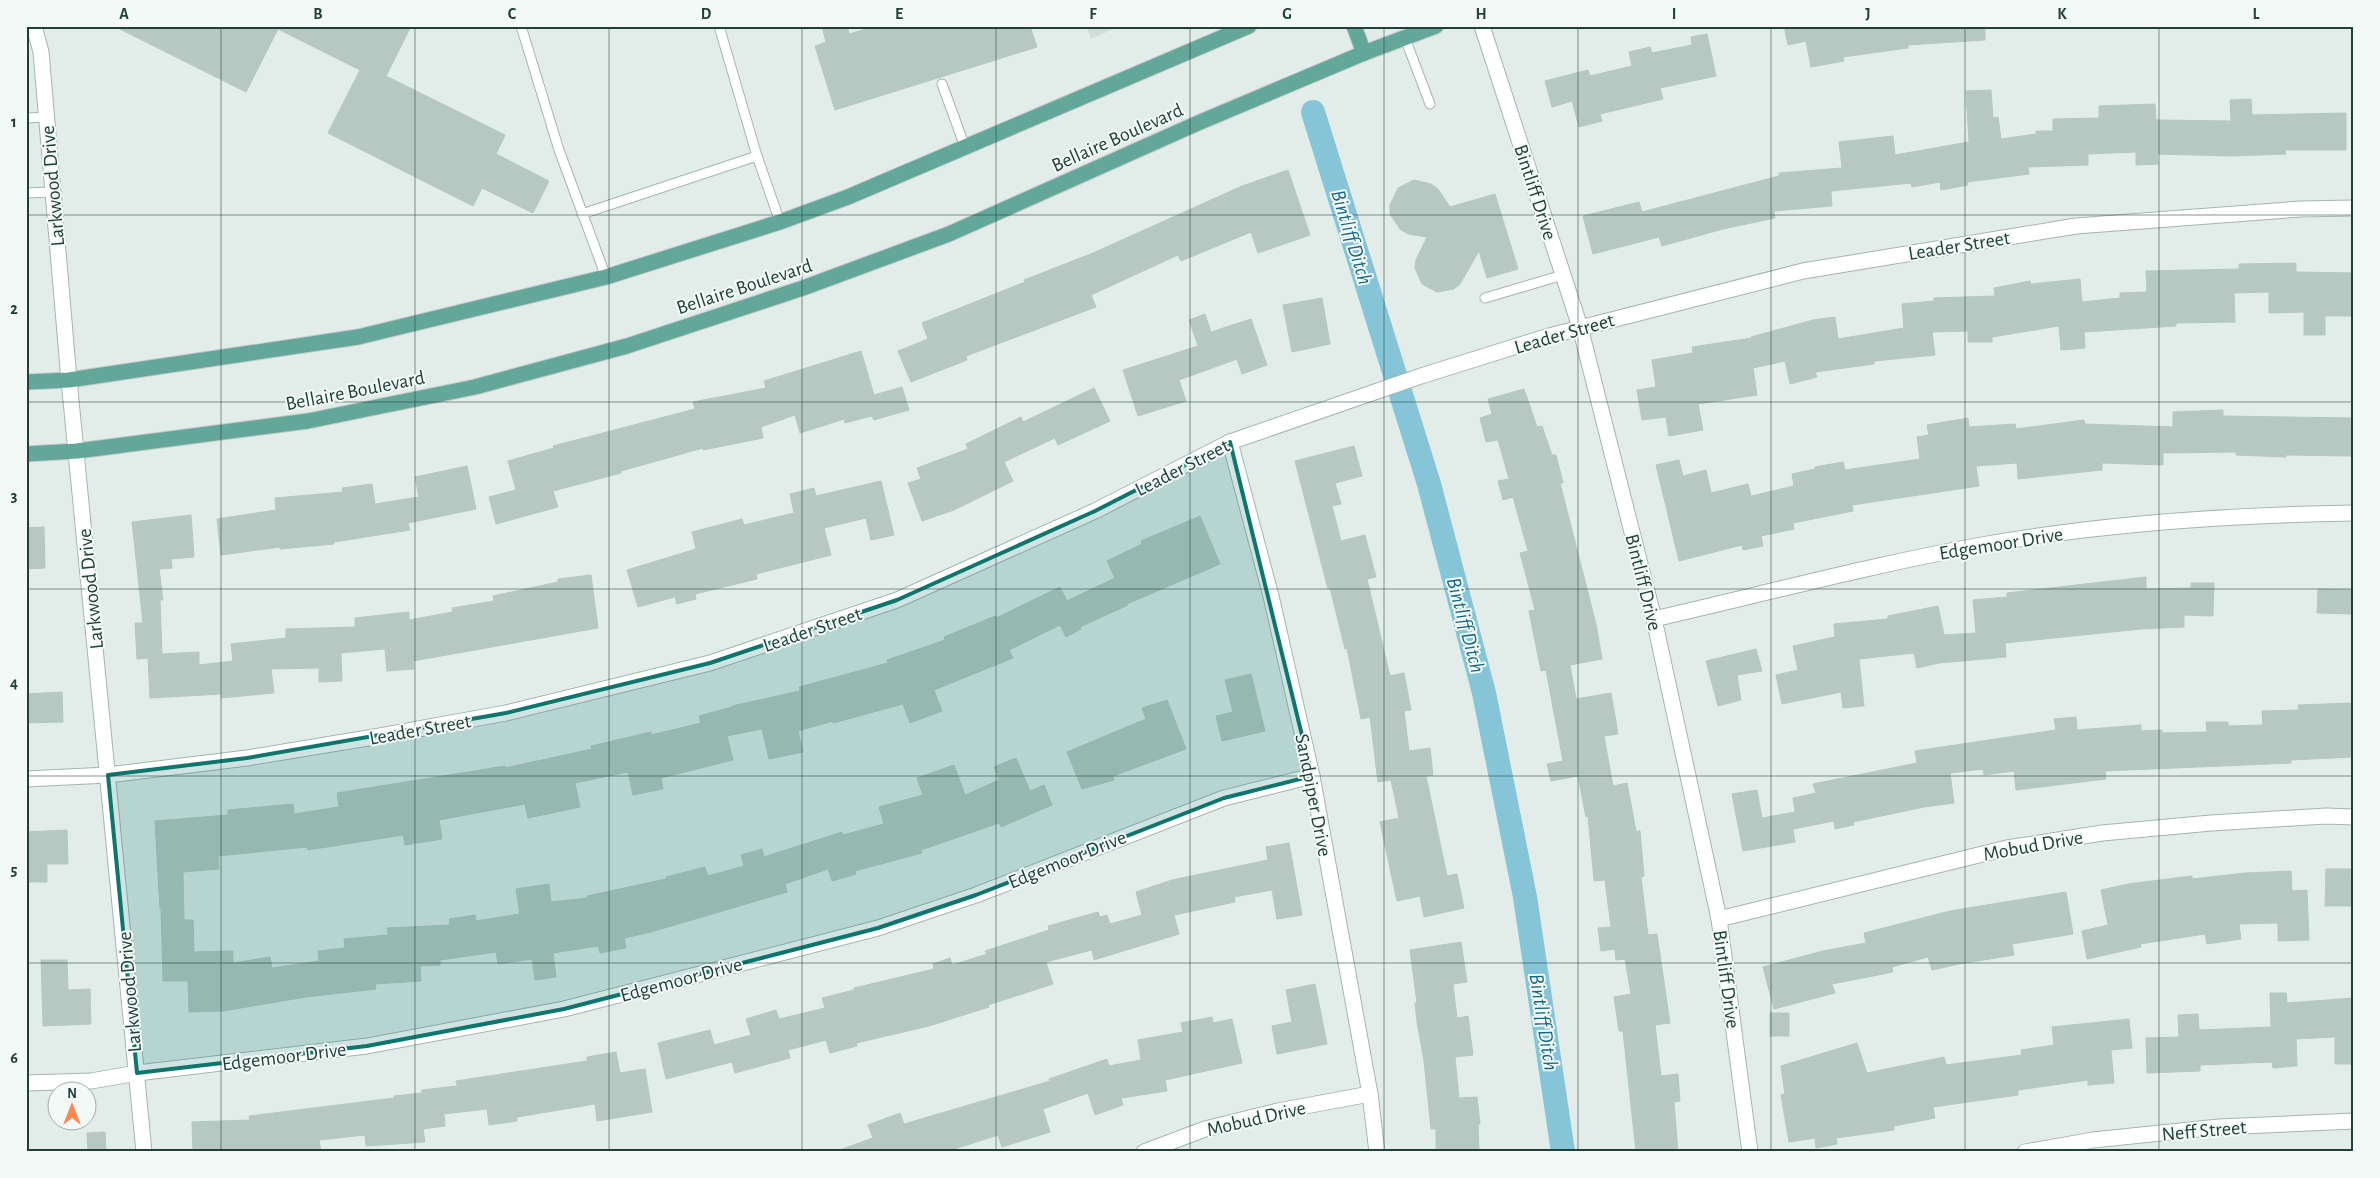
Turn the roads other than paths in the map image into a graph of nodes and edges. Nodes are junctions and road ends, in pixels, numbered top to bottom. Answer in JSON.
{"nodes":[{"id":1,"x":34,"y":26,"type":"edge"},
{"id":2,"x":521,"y":26,"type":"edge"},
{"id":3,"x":719,"y":26,"type":"edge"},
{"id":4,"x":1249,"y":26,"type":"edge"},
{"id":5,"x":1354,"y":26,"type":"edge"},
{"id":6,"x":1436,"y":26,"type":"edge"},
{"id":7,"x":1482,"y":26,"type":"edge"},
{"id":8,"x":1405,"y":38,"type":"junction"},
{"id":9,"x":1364,"y":52,"type":"junction"},
{"id":10,"x":942,"y":84,"type":"dead end"},
{"id":11,"x":1430,"y":104,"type":"dead end"},
{"id":12,"x":46,"y":117,"type":"junction"},
{"id":13,"x":26,"y":118,"type":"edge"},
{"id":14,"x":964,"y":148,"type":"junction"},
{"id":15,"x":757,"y":156,"type":"junction"},
{"id":16,"x":53,"y":192,"type":"junction"},
{"id":17,"x":26,"y":193,"type":"edge"},
{"id":18,"x":2354,"y":208,"type":"edge"},
{"id":19,"x":582,"y":214,"type":"junction"},
{"id":20,"x":780,"y":222,"type":"junction"},
{"id":21,"x":1563,"y":275,"type":"junction"},
{"id":22,"x":606,"y":277,"type":"junction"},
{"id":23,"x":1485,"y":298,"type":"dead end"},
{"id":24,"x":1580,"y":327,"type":"junction"},
{"id":25,"x":69,"y":380,"type":"junction"},
{"id":26,"x":26,"y":382,"type":"edge"},
{"id":27,"x":1230,"y":442,"type":"junction"},
{"id":28,"x":77,"y":451,"type":"junction"},
{"id":29,"x":26,"y":454,"type":"edge"},
{"id":30,"x":2354,"y":513,"type":"edge"},
{"id":31,"x":1654,"y":619,"type":"junction"},
{"id":32,"x":108,"y":775,"type":"junction"},
{"id":33,"x":1312,"y":776,"type":"junction"},
{"id":34,"x":26,"y":779,"type":"edge"},
{"id":35,"x":2354,"y":817,"type":"edge"},
{"id":36,"x":1719,"y":918,"type":"junction"},
{"id":37,"x":136,"y":1073,"type":"junction"},
{"id":38,"x":26,"y":1083,"type":"edge"},
{"id":39,"x":1370,"y":1094,"type":"junction"},
{"id":40,"x":2354,"y":1121,"type":"edge"},
{"id":41,"x":144,"y":1152,"type":"edge"},
{"id":42,"x":1144,"y":1152,"type":"edge"},
{"id":43,"x":1377,"y":1152,"type":"edge"},
{"id":44,"x":1750,"y":1152,"type":"edge"},
{"id":45,"x":2025,"y":1152,"type":"edge"}],
"edges":[{"from":1,"to":12,"type":"street","name":"Larkwood Drive"},
{"from":2,"to":19,"type":"lane"},
{"from":3,"to":15,"type":"lane"},
{"from":4,"to":14,"type":"main road"},
{"from":5,"to":9,"type":"main road"},
{"from":6,"to":8,"type":"main road","name":"Bellaire Boulevard"},
{"from":7,"to":21,"type":"street","name":"Bintliff Drive"},
{"from":8,"to":9,"type":"main road","name":"Bellaire Boulevard"},
{"from":8,"to":11,"type":"lane"},
{"from":9,"to":28,"type":"main road","name":"Bellaire Boulevard"},
{"from":10,"to":14,"type":"lane"},
{"from":12,"to":13,"type":"lane"},
{"from":12,"to":16,"type":"street","name":"Larkwood Drive"},
{"from":14,"to":20,"type":"main road"},
{"from":15,"to":19,"type":"lane"},
{"from":15,"to":20,"type":"lane"},
{"from":16,"to":17,"type":"lane"},
{"from":16,"to":25,"type":"street","name":"Larkwood Drive"},
{"from":18,"to":24,"type":"street","name":"Leader Street"},
{"from":19,"to":22,"type":"lane"},
{"from":20,"to":22,"type":"main road"},
{"from":21,"to":23,"type":"lane"},
{"from":21,"to":24,"type":"street","name":"Bintliff Drive"},
{"from":22,"to":25,"type":"main road"},
{"from":24,"to":27,"type":"street","name":"Leader Street"},
{"from":24,"to":31,"type":"street","name":"Bintliff Drive"},
{"from":25,"to":26,"type":"main road"},
{"from":25,"to":28,"type":"street","name":"Larkwood Drive"},
{"from":27,"to":32,"type":"street","name":"Leader Street"},
{"from":27,"to":33,"type":"street","name":"Sandpiper Drive"},
{"from":28,"to":29,"type":"main road","name":"Bellaire Boulevard"},
{"from":28,"to":32,"type":"street","name":"Larkwood Drive"},
{"from":30,"to":31,"type":"street","name":"Edgemoor Drive"},
{"from":31,"to":36,"type":"street","name":"Bintliff Drive"},
{"from":32,"to":34,"type":"street","name":"Leader Street"},
{"from":32,"to":37,"type":"street","name":"Larkwood Drive"},
{"from":33,"to":37,"type":"street","name":"Edgemoor Drive"},
{"from":33,"to":39,"type":"street","name":"Sandpiper Drive"},
{"from":35,"to":36,"type":"street","name":"Mobud Drive"},
{"from":36,"to":44,"type":"street","name":"Bintliff Drive"},
{"from":37,"to":38,"type":"street","name":"Edgemoor Drive"},
{"from":37,"to":41,"type":"street","name":"Larkwood Drive"},
{"from":39,"to":42,"type":"street","name":"Mobud Drive"},
{"from":39,"to":43,"type":"street","name":"Sandpiper Drive"},
{"from":40,"to":45,"type":"street","name":"Neff Street"}]}
